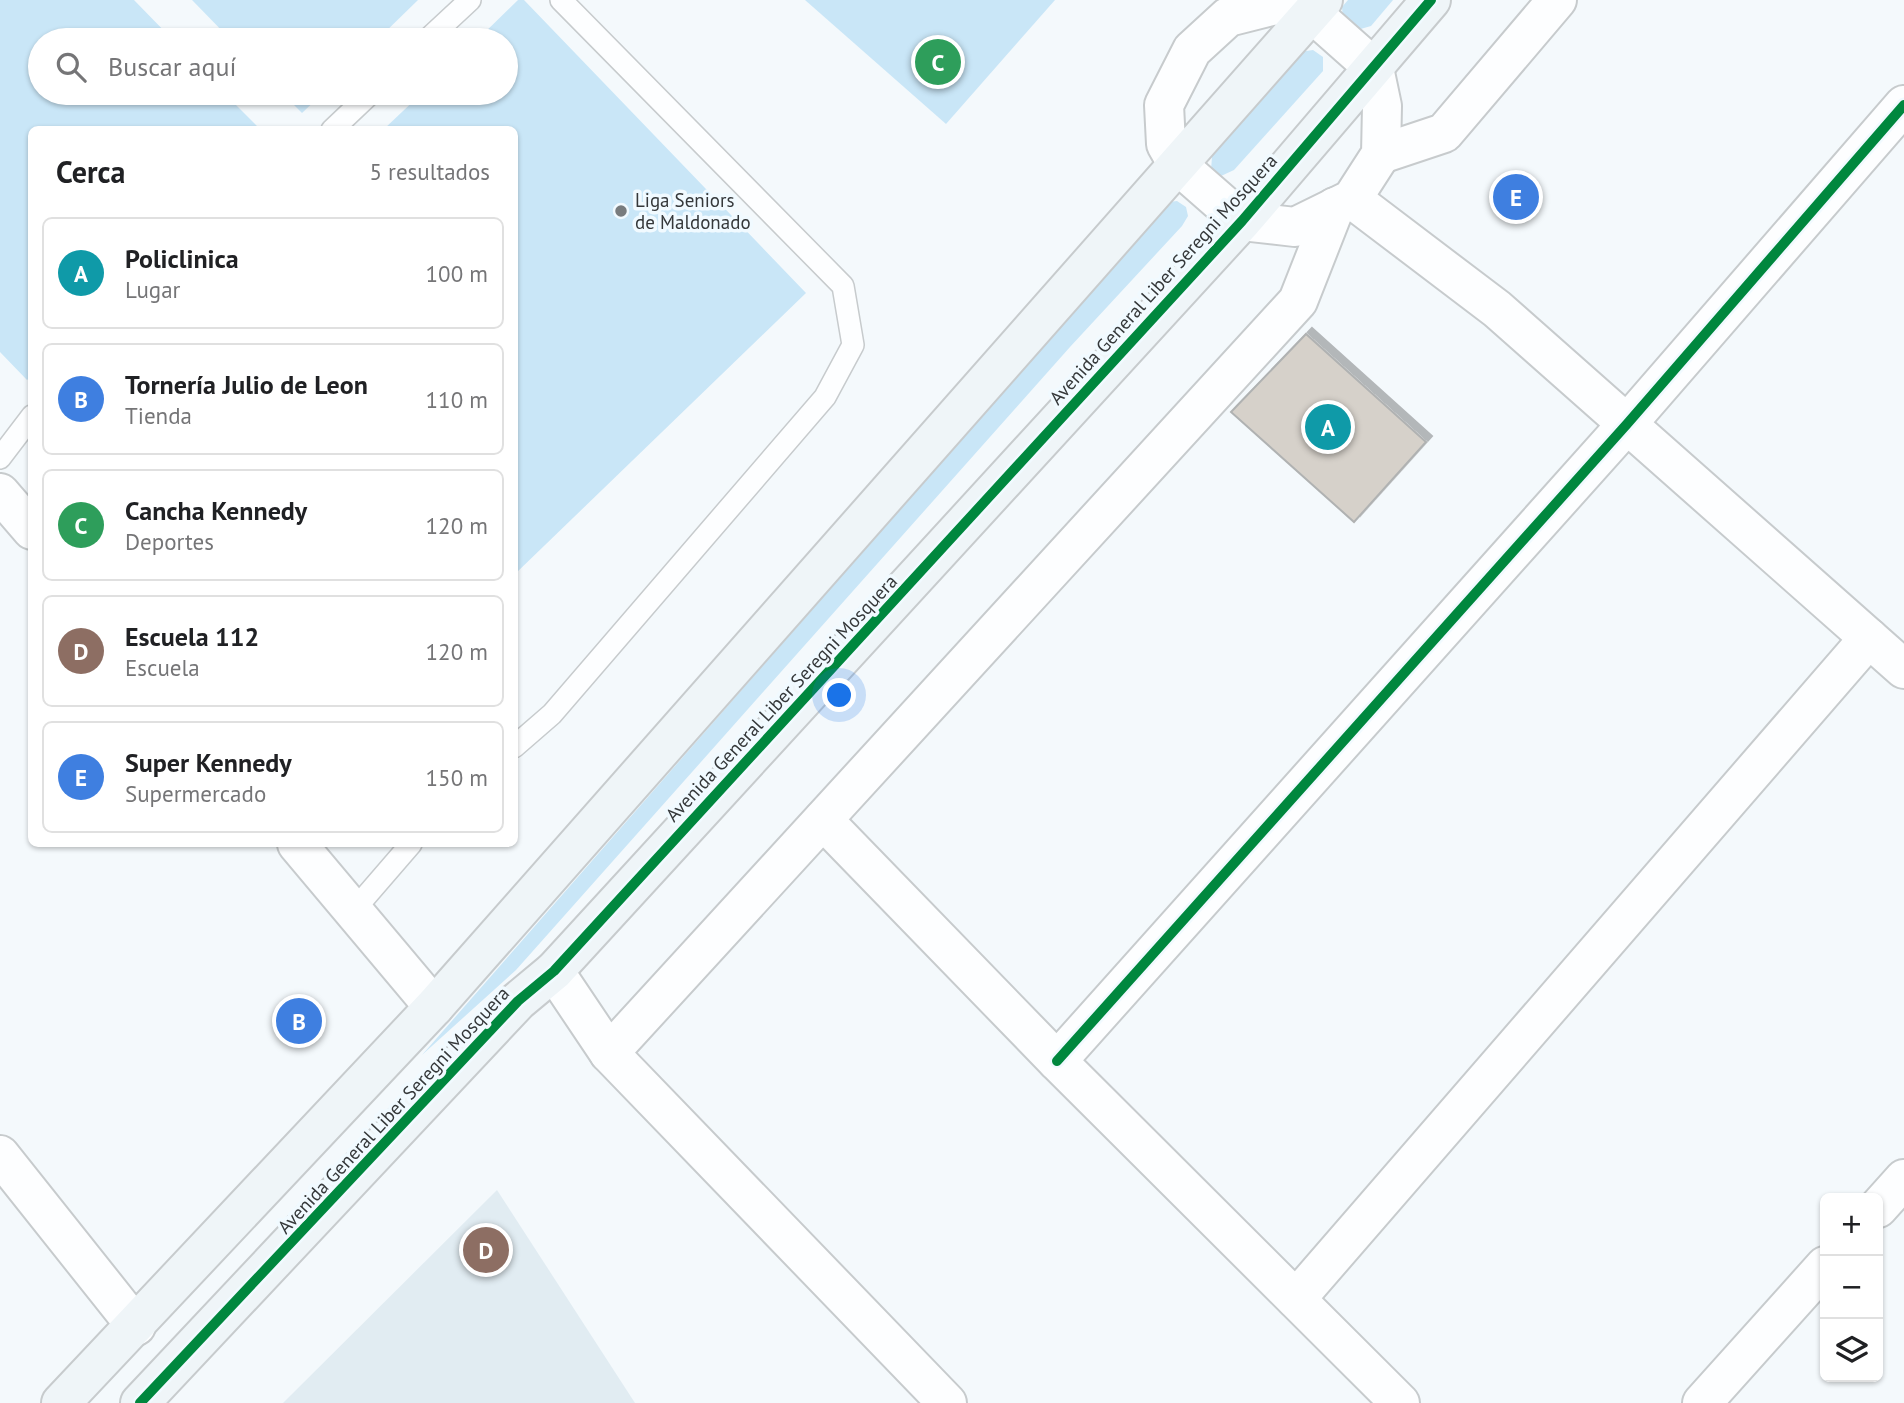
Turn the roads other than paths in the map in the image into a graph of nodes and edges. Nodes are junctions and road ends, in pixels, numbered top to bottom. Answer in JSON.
{"nodes":[{"id":1,"x":470,"y":0,"type":"edge"},
{"id":2,"x":561,"y":0,"type":"edge"},
{"id":3,"x":1432,"y":0,"type":"edge"},
{"id":4,"x":1557,"y":0,"type":"edge"},
{"id":5,"x":1317,"y":6,"type":"edge"},
{"id":6,"x":440,"y":28,"type":"edge"},
{"id":7,"x":1374,"y":68,"type":"junction"},
{"id":8,"x":358,"y":105,"type":"edge"},
{"id":9,"x":1901,"y":115,"type":"edge"},
{"id":10,"x":336,"y":126,"type":"edge"},
{"id":11,"x":1381,"y":154,"type":"junction"},
{"id":12,"x":1178,"y":165,"type":"junction"},
{"id":13,"x":1343,"y":203,"type":"junction"},
{"id":14,"x":1242,"y":221,"type":"junction"},
{"id":15,"x":28,"y":421,"type":"edge"},
{"id":16,"x":1627,"y":424,"type":"junction"},
{"id":17,"x":0,"y":458,"type":"edge"},
{"id":18,"x":0,"y":493,"type":"edge"},
{"id":19,"x":28,"y":525,"type":"edge"},
{"id":20,"x":1869,"y":638,"type":"junction"},
{"id":21,"x":1904,"y":669,"type":"edge"},
{"id":22,"x":518,"y":744,"type":"edge"},
{"id":23,"x":823,"y":820,"type":"junction"},
{"id":24,"x":300,"y":847,"type":"edge"},
{"id":25,"x":408,"y":847,"type":"edge"},
{"id":26,"x":354,"y":910,"type":"junction"},
{"id":27,"x":554,"y":971,"type":"junction"},
{"id":28,"x":434,"y":1007,"type":"junction"},
{"id":29,"x":609,"y":1053,"type":"junction"},
{"id":30,"x":1057,"y":1061,"type":"junction"},
{"id":31,"x":0,"y":1155,"type":"edge"},
{"id":32,"x":1904,"y":1178,"type":"edge"},
{"id":33,"x":1883,"y":1202,"type":"edge"},
{"id":34,"x":1820,"y":1272,"type":"edge"},
{"id":35,"x":1296,"y":1299,"type":"junction"},
{"id":36,"x":136,"y":1326,"type":"junction"},
{"id":37,"x":61,"y":1403,"type":"edge"},
{"id":38,"x":140,"y":1403,"type":"edge"},
{"id":39,"x":947,"y":1403,"type":"edge"},
{"id":40,"x":1400,"y":1403,"type":"edge"},
{"id":41,"x":1702,"y":1403,"type":"edge"}],
"edges":[{"from":1,"to":6,"type":"lane"},
{"from":2,"to":22,"type":"lane"},
{"from":3,"to":7,"type":"street","name":"Avenida General Liber Seregni Mosquera"},
{"from":4,"to":11,"type":"street"},
{"from":5,"to":7,"type":"street"},
{"from":5,"to":12,"type":"street","name":"Avenida General Liber Seregni Mosquera"},
{"from":5,"to":12,"type":"street"},
{"from":7,"to":11,"type":"street"},
{"from":7,"to":14,"type":"street","name":"Avenida General Liber Seregni Mosquera"},
{"from":8,"to":10,"type":"lane"},
{"from":9,"to":16,"type":"street"},
{"from":11,"to":13,"type":"street"},
{"from":12,"to":14,"type":"street"},
{"from":12,"to":28,"type":"street","name":"Avenida General Liber Seregni Mosquera"},
{"from":13,"to":14,"type":"street"},
{"from":13,"to":16,"type":"street"},
{"from":13,"to":23,"type":"street"},
{"from":14,"to":27,"type":"street","name":"Avenida General Liber Seregni Mosquera"},
{"from":15,"to":17,"type":"lane"},
{"from":16,"to":20,"type":"street"},
{"from":16,"to":30,"type":"street"},
{"from":18,"to":19,"type":"street"},
{"from":20,"to":21,"type":"street"},
{"from":20,"to":35,"type":"street"},
{"from":23,"to":29,"type":"street"},
{"from":23,"to":30,"type":"street"},
{"from":24,"to":26,"type":"street"},
{"from":25,"to":26,"type":"lane"},
{"from":26,"to":28,"type":"street"},
{"from":27,"to":29,"type":"street"},
{"from":27,"to":38,"type":"street","name":"Avenida General Liber Seregni Mosquera"},
{"from":28,"to":36,"type":"street","name":"Avenida General Liber Seregni Mosquera"},
{"from":29,"to":39,"type":"street"},
{"from":30,"to":35,"type":"street"},
{"from":31,"to":36,"type":"street"},
{"from":32,"to":33,"type":"street"},
{"from":34,"to":41,"type":"street"},
{"from":35,"to":40,"type":"street"},
{"from":36,"to":37,"type":"street","name":"Avenida General Liber Seregni Mosquera"}]}
